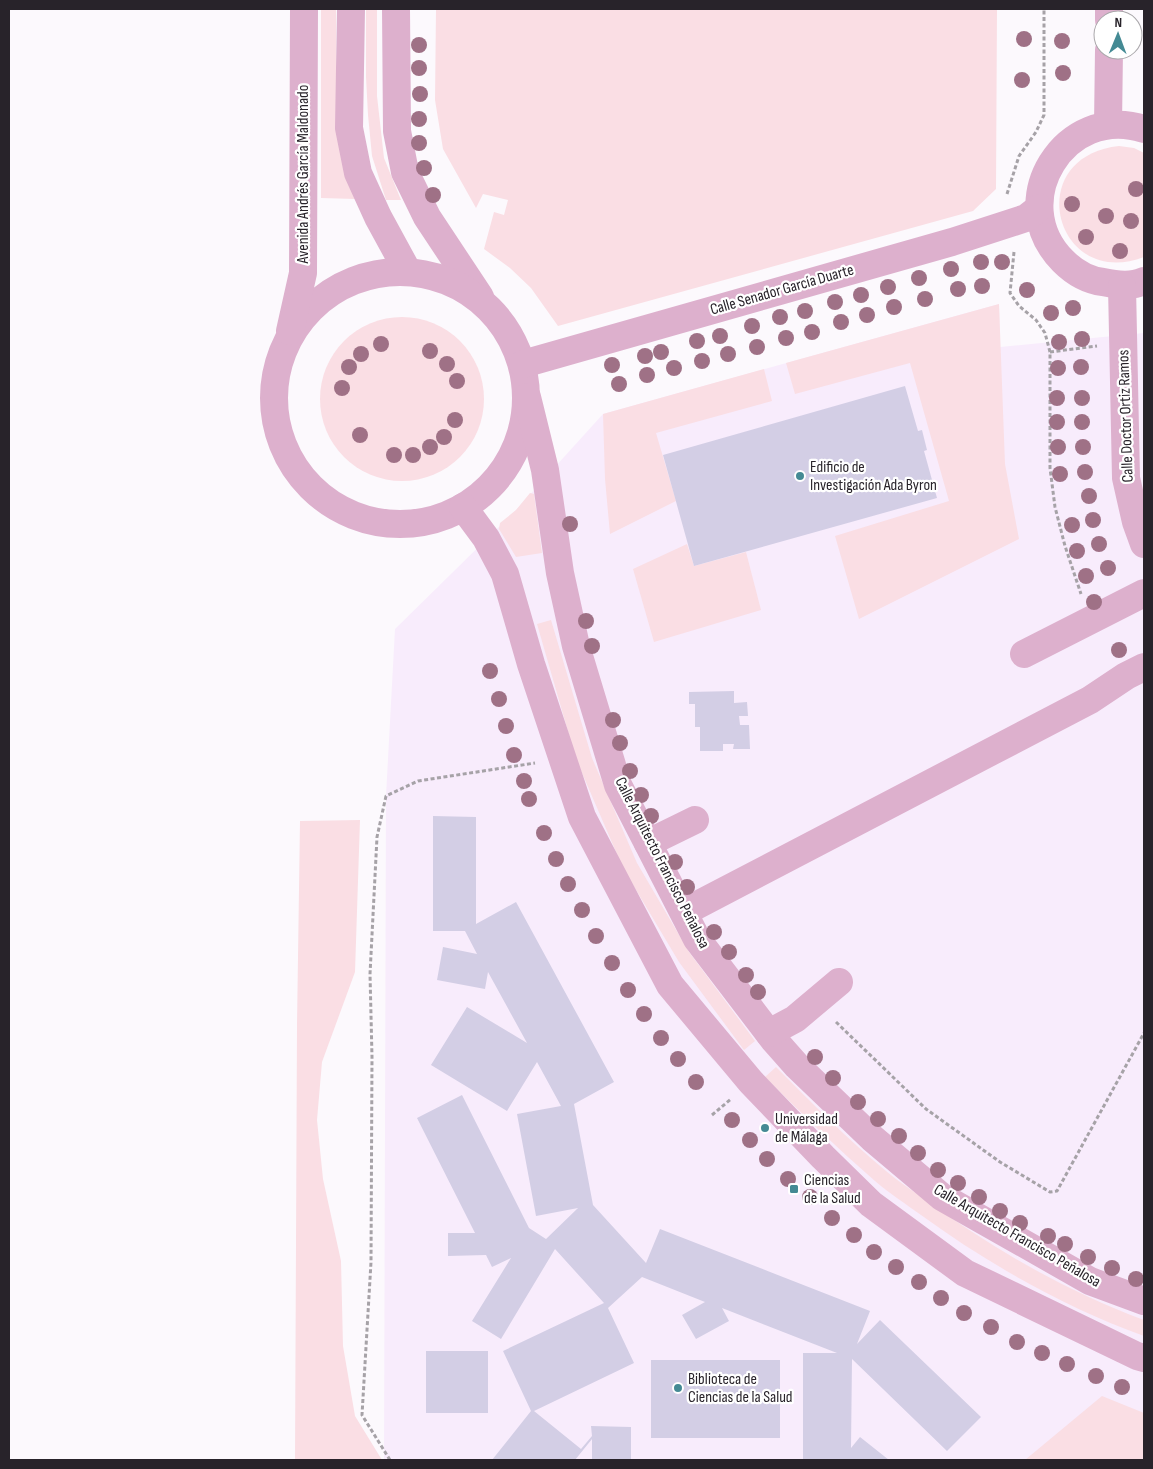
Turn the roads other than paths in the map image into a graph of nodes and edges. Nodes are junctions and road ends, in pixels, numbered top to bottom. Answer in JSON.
{"nodes":[{"id":1,"x":304,"y":9,"type":"edge"},
{"id":2,"x":351,"y":9,"type":"edge"},
{"id":3,"x":396,"y":9,"type":"edge"},
{"id":4,"x":1109,"y":60,"type":"edge"},
{"id":5,"x":1108,"y":125,"type":"junction"},
{"id":6,"x":1144,"y":128,"type":"edge"},
{"id":7,"x":1039,"y":208,"type":"junction"},
{"id":8,"x":408,"y":272,"type":"junction"},
{"id":9,"x":1133,"y":283,"type":"edge"},
{"id":10,"x":485,"y":304,"type":"junction"},
{"id":11,"x":288,"y":338,"type":"junction"},
{"id":12,"x":523,"y":364,"type":"junction"},
{"id":13,"x":527,"y":397,"type":"junction"},
{"id":14,"x":463,"y":507,"type":"junction"},
{"id":15,"x":1144,"y":544,"type":"edge"},
{"id":16,"x":1144,"y":593,"type":"edge"},
{"id":17,"x":1024,"y":654,"type":"dead end"},
{"id":18,"x":1144,"y":667,"type":"edge"},
{"id":19,"x":695,"y":820,"type":"dead end"},
{"id":20,"x":648,"y":843,"type":"junction"},
{"id":21,"x":684,"y":912,"type":"junction"},
{"id":22,"x":838,"y":982,"type":"dead end"},
{"id":23,"x":769,"y":1034,"type":"junction"},
{"id":24,"x":1144,"y":1302,"type":"edge"},
{"id":25,"x":1144,"y":1358,"type":"edge"}],
"edges":[{"from":1,"to":11,"type":"street","name":"Avenida Andrés García Maldonado"},
{"from":2,"to":8,"type":"street"},
{"from":3,"to":10,"type":"street"},
{"from":4,"to":5,"type":"street"},
{"from":5,"to":6,"type":"street"},
{"from":5,"to":7,"type":"street"},
{"from":7,"to":9,"type":"street"},
{"from":7,"to":12,"type":"street","name":"Calle Senador García Duarte"},
{"from":8,"to":10,"type":"street"},
{"from":8,"to":11,"type":"street"},
{"from":9,"to":15,"type":"street","name":"Calle Doctor Ortiz Ramos"},
{"from":10,"to":12,"type":"street"},
{"from":11,"to":14,"type":"street"},
{"from":12,"to":13,"type":"street"},
{"from":13,"to":14,"type":"street"},
{"from":13,"to":20,"type":"street","name":"Calle Arquitecto Francisco Peñalosa"},
{"from":14,"to":25,"type":"street"},
{"from":16,"to":17,"type":"street"},
{"from":18,"to":21,"type":"street"},
{"from":19,"to":20,"type":"street"},
{"from":20,"to":21,"type":"street","name":"Calle Arquitecto Francisco Peñalosa"},
{"from":21,"to":23,"type":"street","name":"Calle Arquitecto Francisco Peñalosa"},
{"from":22,"to":23,"type":"street"},
{"from":23,"to":24,"type":"street","name":"Calle Arquitecto Francisco Peñalosa"}]}
